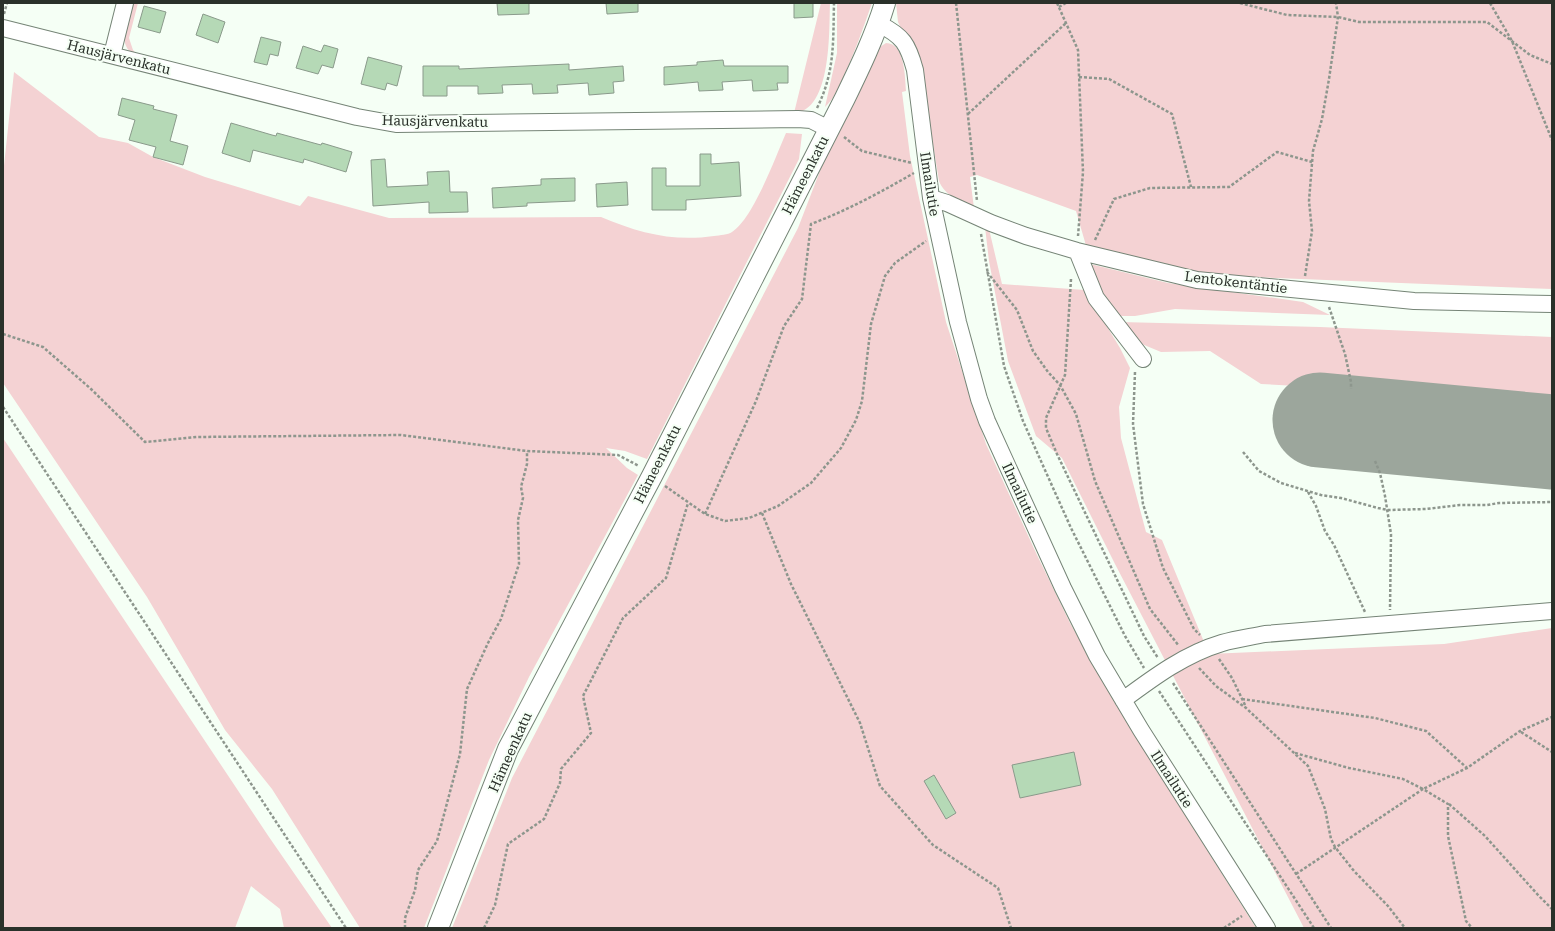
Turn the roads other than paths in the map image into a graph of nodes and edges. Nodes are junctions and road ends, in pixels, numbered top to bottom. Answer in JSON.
{"nodes":[{"id":1,"x":125,"y":3,"type":"edge"},
{"id":2,"x":885,"y":3,"type":"edge"},
{"id":3,"x":879,"y":24,"type":"junction"},
{"id":4,"x":3,"y":28,"type":"edge"},
{"id":5,"x":112,"y":55,"type":"junction"},
{"id":6,"x":829,"y":129,"type":"junction"},
{"id":7,"x":931,"y":198,"type":"junction"},
{"id":8,"x":1082,"y":252,"type":"junction"},
{"id":9,"x":1552,"y":304,"type":"edge"},
{"id":10,"x":1139,"y":365,"type":"road end"},
{"id":11,"x":1552,"y":611,"type":"edge"},
{"id":12,"x":1123,"y":700,"type":"junction"},
{"id":13,"x":438,"y":928,"type":"edge"},
{"id":14,"x":1267,"y":928,"type":"edge"}],
"edges":[{"from":1,"to":5,"type":"street"},
{"from":2,"to":3,"type":"main road","name":"Hämeenkatu"},
{"from":3,"to":6,"type":"main road","name":"Hämeenkatu"},
{"from":3,"to":7,"type":"street","name":"Ilmailutie"},
{"from":4,"to":5,"type":"street","name":"Hausjärvenkatu"},
{"from":5,"to":6,"type":"street","name":"Hausjärvenkatu"},
{"from":6,"to":13,"type":"main road","name":"Hämeenkatu"},
{"from":7,"to":8,"type":"street","name":"Lentokentäntie"},
{"from":7,"to":12,"type":"street","name":"Ilmailutie"},
{"from":8,"to":9,"type":"street","name":"Lentokentäntie"},
{"from":8,"to":10,"type":"street"},
{"from":11,"to":12,"type":"street"},
{"from":12,"to":14,"type":"street","name":"Ilmailutie"}]}
